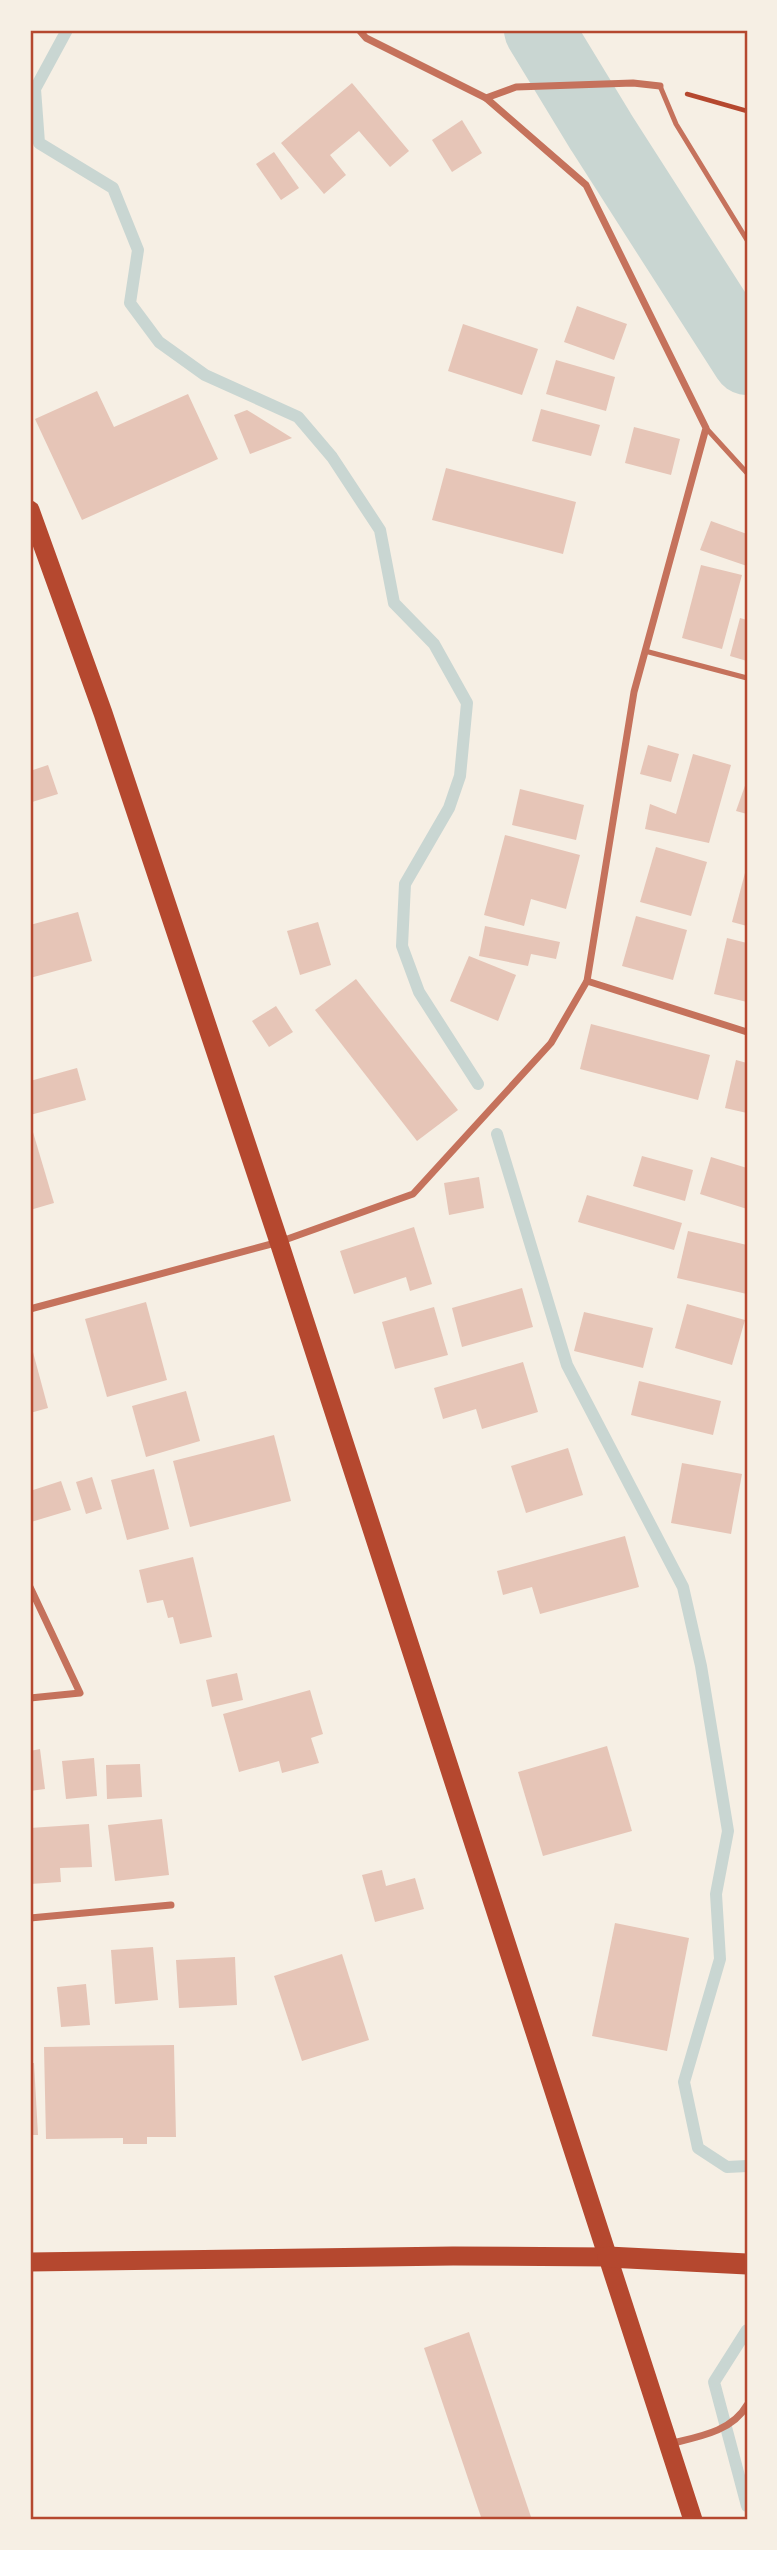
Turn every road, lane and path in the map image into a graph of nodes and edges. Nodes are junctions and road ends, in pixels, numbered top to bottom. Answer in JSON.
{"nodes":[{"id":1,"x":359,"y":30,"type":"edge"},
{"id":2,"x":660,"y":86,"type":"junction"},
{"id":3,"x":486,"y":98,"type":"junction"},
{"id":4,"x":747,"y":111,"type":"edge"},
{"id":5,"x":747,"y":240,"type":"edge"},
{"id":6,"x":706,"y":428,"type":"junction"},
{"id":7,"x":747,"y":473,"type":"edge"},
{"id":8,"x":30,"y":510,"type":"edge"},
{"id":9,"x":645,"y":652,"type":"junction"},
{"id":10,"x":747,"y":678,"type":"edge"},
{"id":11,"x":587,"y":981,"type":"junction"},
{"id":12,"x":747,"y":1032,"type":"edge"},
{"id":13,"x":279,"y":1242,"type":"junction"},
{"id":14,"x":30,"y":1309,"type":"edge"},
{"id":15,"x":30,"y":1587,"type":"edge"},
{"id":16,"x":30,"y":1698,"type":"edge"},
{"id":17,"x":172,"y":1905,"type":"dead end"},
{"id":18,"x":30,"y":1918,"type":"edge"},
{"id":19,"x":608,"y":2258,"type":"junction"},
{"id":20,"x":30,"y":2262,"type":"edge"},
{"id":21,"x":747,"y":2264,"type":"edge"},
{"id":22,"x":747,"y":2405,"type":"edge"},
{"id":23,"x":668,"y":2444,"type":"junction"},
{"id":24,"x":693,"y":2520,"type":"edge"}],
"edges":[{"from":1,"to":3,"type":"street"},
{"from":2,"to":3,"type":"street"},
{"from":2,"to":4,"type":"path"},
{"from":2,"to":5,"type":"lane"},
{"from":3,"to":6,"type":"street"},
{"from":6,"to":7,"type":"lane"},
{"from":6,"to":9,"type":"street"},
{"from":8,"to":13,"type":"highway"},
{"from":9,"to":10,"type":"lane"},
{"from":9,"to":11,"type":"street"},
{"from":11,"to":12,"type":"street"},
{"from":11,"to":13,"type":"street"},
{"from":13,"to":14,"type":"street"},
{"from":13,"to":19,"type":"highway"},
{"from":15,"to":16,"type":"street"},
{"from":17,"to":18,"type":"street"},
{"from":19,"to":20,"type":"highway"},
{"from":19,"to":21,"type":"highway"},
{"from":19,"to":23,"type":"highway"},
{"from":22,"to":23,"type":"street"},
{"from":23,"to":24,"type":"highway"}]}
